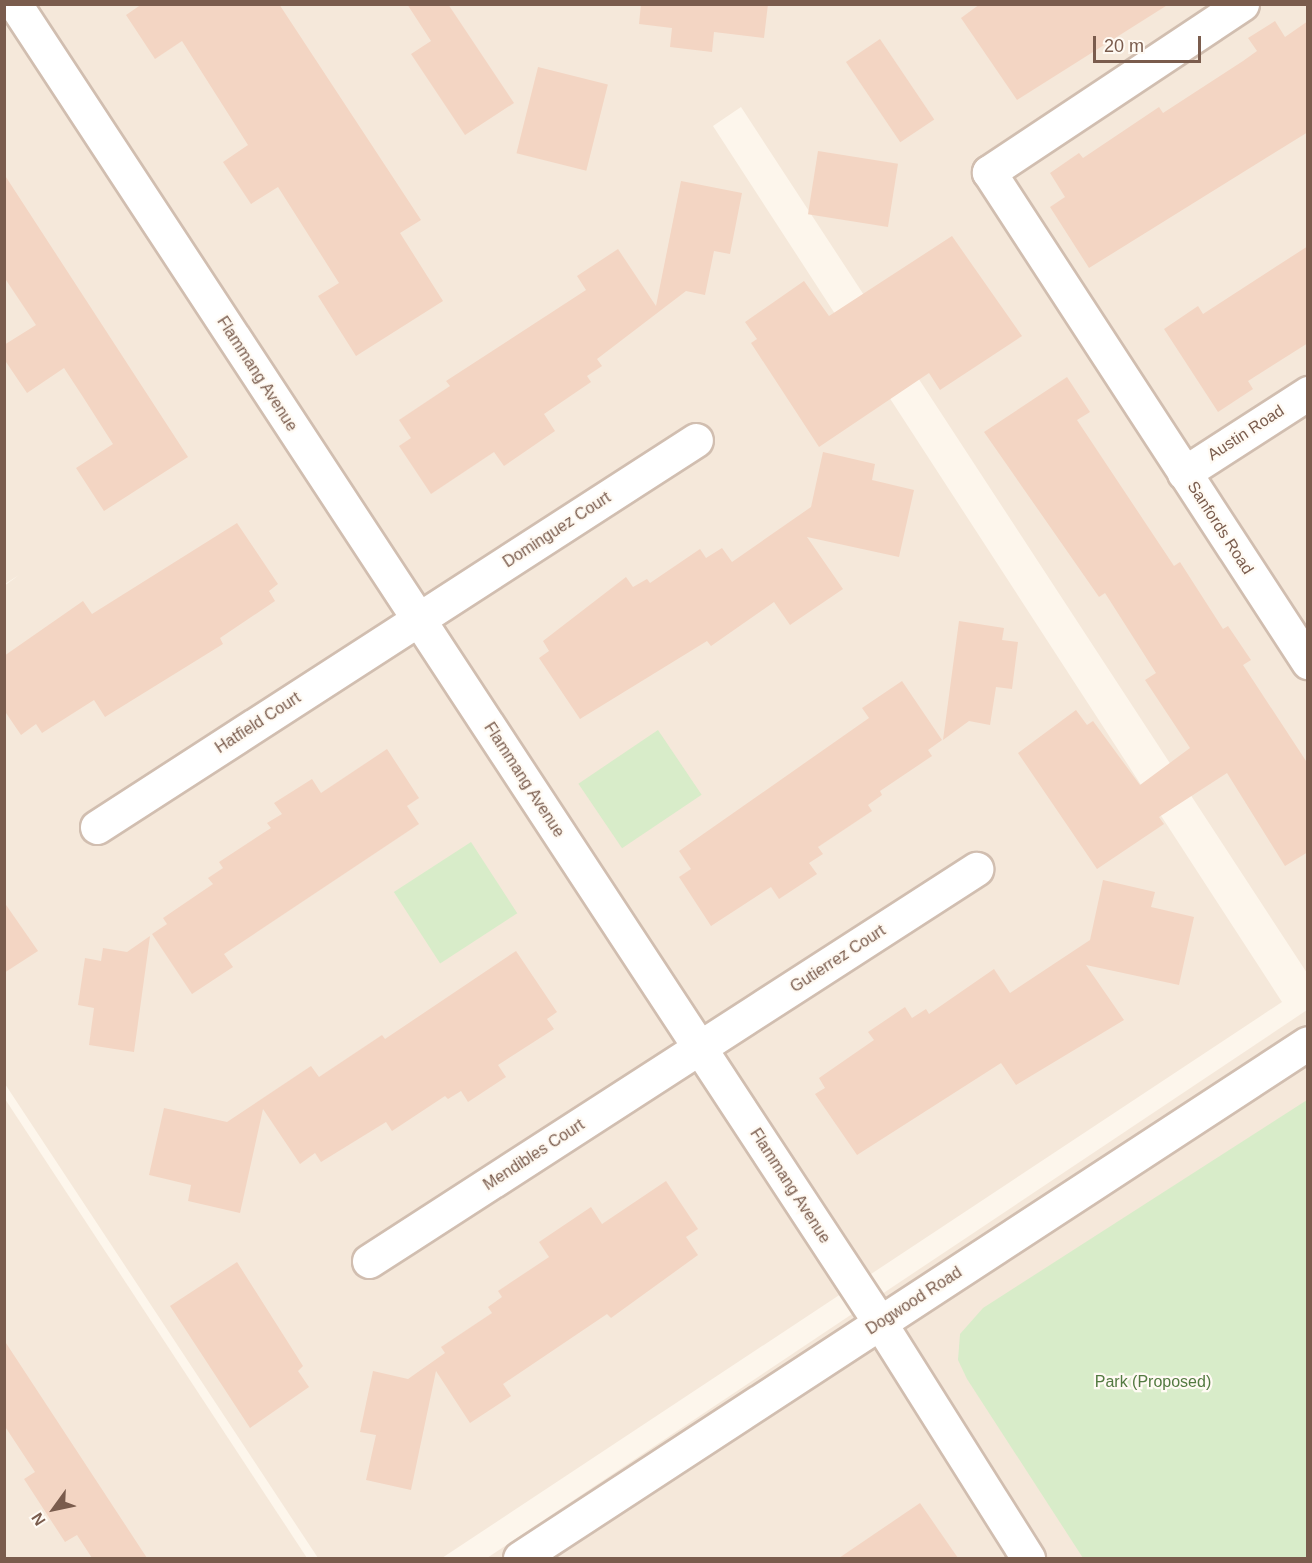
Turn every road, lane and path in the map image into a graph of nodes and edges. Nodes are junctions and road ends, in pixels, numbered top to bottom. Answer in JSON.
{"nodes":[{"id":1,"x":15,"y":4,"type":"edge"},
{"id":2,"x":1242,"y":4,"type":"edge"},
{"id":3,"x":1308,"y":393,"type":"edge"},
{"id":4,"x":696,"y":440,"type":"dead end"},
{"id":5,"x":1184,"y":473,"type":"junction"},
{"id":6,"x":418,"y":620,"type":"junction"},
{"id":7,"x":1308,"y":663,"type":"edge"},
{"id":8,"x":97,"y":827,"type":"dead end"},
{"id":9,"x":976,"y":869,"type":"dead end"},
{"id":10,"x":1308,"y":1043,"type":"edge"},
{"id":11,"x":699,"y":1048,"type":"junction"},
{"id":12,"x":369,"y":1261,"type":"dead end"},
{"id":13,"x":880,"y":1323,"type":"junction"},
{"id":14,"x":520,"y":1558,"type":"edge"},
{"id":15,"x":1028,"y":1558,"type":"edge"}],
"edges":[{"from":1,"to":6,"type":"street","name":"Flammang Avenue"},
{"from":2,"to":5,"type":"street","name":"Sanfords Road"},
{"from":3,"to":5,"type":"street","name":"Austin Road"},
{"from":4,"to":6,"type":"street","name":"Dominguez Court"},
{"from":5,"to":7,"type":"street","name":"Sanfords Road"},
{"from":6,"to":8,"type":"street","name":"Hatfield Court"},
{"from":6,"to":11,"type":"street","name":"Flammang Avenue"},
{"from":9,"to":11,"type":"street","name":"Gutierrez Court"},
{"from":10,"to":13,"type":"street","name":"Dogwood Road"},
{"from":11,"to":12,"type":"street","name":"Mendibles Court"},
{"from":11,"to":13,"type":"street","name":"Flammang Avenue"},
{"from":13,"to":14,"type":"street","name":"Dogwood Road"},
{"from":13,"to":15,"type":"street","name":"Flammang Avenue"}]}
